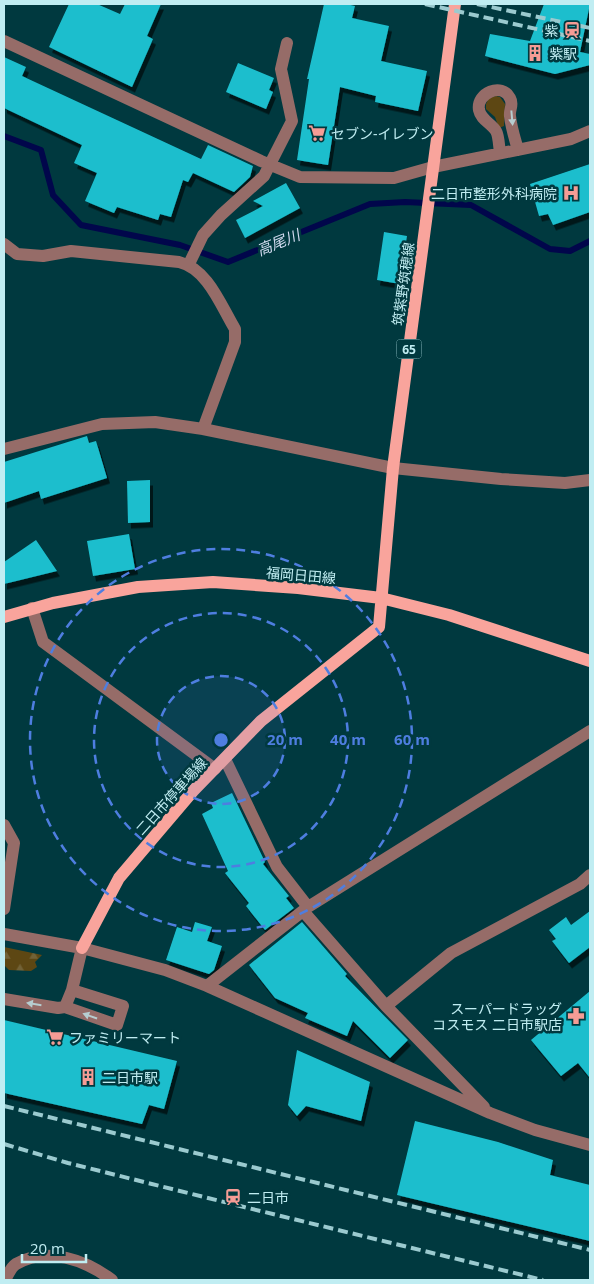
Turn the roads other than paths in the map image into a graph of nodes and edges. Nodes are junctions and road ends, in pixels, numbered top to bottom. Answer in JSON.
{"nodes":[{"id":1,"x":455,"y":4,"type":"edge"},
{"id":2,"x":4,"y":41,"type":"edge"},
{"id":3,"x":287,"y":43,"type":"dead end"},
{"id":4,"x":590,"y":131,"type":"edge"},
{"id":5,"x":518,"y":150,"type":"junction"},
{"id":6,"x":500,"y":153,"type":"junction"},
{"id":7,"x":270,"y":164,"type":"junction"},
{"id":8,"x":433,"y":167,"type":"junction"},
{"id":9,"x":4,"y":244,"type":"edge"},
{"id":10,"x":191,"y":261,"type":"junction"},
{"id":11,"x":203,"y":429,"type":"junction"},
{"id":12,"x":4,"y":449,"type":"edge"},
{"id":13,"x":393,"y":468,"type":"junction"},
{"id":14,"x":590,"y":480,"type":"edge"},
{"id":15,"x":381,"y":598,"type":"junction"},
{"id":16,"x":32,"y":608,"type":"junction"},
{"id":17,"x":4,"y":617,"type":"edge"},
{"id":18,"x":590,"y":660,"type":"edge"},
{"id":19,"x":590,"y":731,"type":"edge"},
{"id":20,"x":224,"y":759,"type":"junction"},
{"id":21,"x":215,"y":769,"type":"junction"},
{"id":22,"x":4,"y":825,"type":"edge"},
{"id":23,"x":590,"y":875,"type":"edge"},
{"id":24,"x":4,"y":909,"type":"edge"},
{"id":25,"x":305,"y":909,"type":"junction"},
{"id":26,"x":4,"y":934,"type":"edge"},
{"id":27,"x":82,"y":948,"type":"junction"},
{"id":28,"x":207,"y":986,"type":"junction"},
{"id":29,"x":72,"y":990,"type":"junction"},
{"id":30,"x":4,"y":999,"type":"edge"},
{"id":31,"x":386,"y":1006,"type":"junction"},
{"id":32,"x":64,"y":1007,"type":"junction"},
{"id":33,"x":490,"y":1113,"type":"junction"},
{"id":34,"x":590,"y":1145,"type":"edge"},
{"id":35,"x":5,"y":1280,"type":"edge"},
{"id":36,"x":112,"y":1280,"type":"edge"}],
"edges":[{"from":1,"to":8,"type":"main road","name":"筑紫野筑穂線","number":"65"},
{"from":2,"to":7,"type":"street"},
{"from":3,"to":7,"type":"street"},
{"from":4,"to":5,"type":"street"},
{"from":5,"to":6,"type":"street"},
{"from":6,"to":5,"type":"street","one_way":true},
{"from":6,"to":8,"type":"street"},
{"from":7,"to":8,"type":"street"},
{"from":7,"to":10,"type":"street"},
{"from":8,"to":13,"type":"main road","name":"筑紫野筑穂線","number":"65"},
{"from":9,"to":10,"type":"street"},
{"from":10,"to":11,"type":"street"},
{"from":11,"to":12,"type":"street"},
{"from":11,"to":13,"type":"street"},
{"from":13,"to":14,"type":"street"},
{"from":13,"to":15,"type":"main road","name":"筑紫野筑穂線","number":"65"},
{"from":15,"to":16,"type":"main road","name":"福岡日田線"},
{"from":15,"to":18,"type":"main road","name":"福岡日田線"},
{"from":15,"to":20,"type":"main road","name":"二日市停車場線"},
{"from":16,"to":17,"type":"main road","name":"福岡日田線"},
{"from":16,"to":21,"type":"street"},
{"from":19,"to":25,"type":"street"},
{"from":20,"to":21,"type":"main road","name":"二日市停車場線"},
{"from":20,"to":25,"type":"street"},
{"from":21,"to":27,"type":"main road","name":"二日市停車場線"},
{"from":22,"to":24,"type":"street"},
{"from":23,"to":31,"type":"street"},
{"from":25,"to":28,"type":"street"},
{"from":25,"to":31,"type":"street"},
{"from":26,"to":27,"type":"street"},
{"from":27,"to":28,"type":"street"},
{"from":27,"to":29,"type":"street"},
{"from":28,"to":33,"type":"street"},
{"from":29,"to":32,"type":"street"},
{"from":29,"to":32,"type":"street","one_way":true},
{"from":32,"to":30,"type":"street","one_way":true},
{"from":31,"to":33,"type":"street"},
{"from":33,"to":34,"type":"street"},
{"from":35,"to":36,"type":"street"}]}
